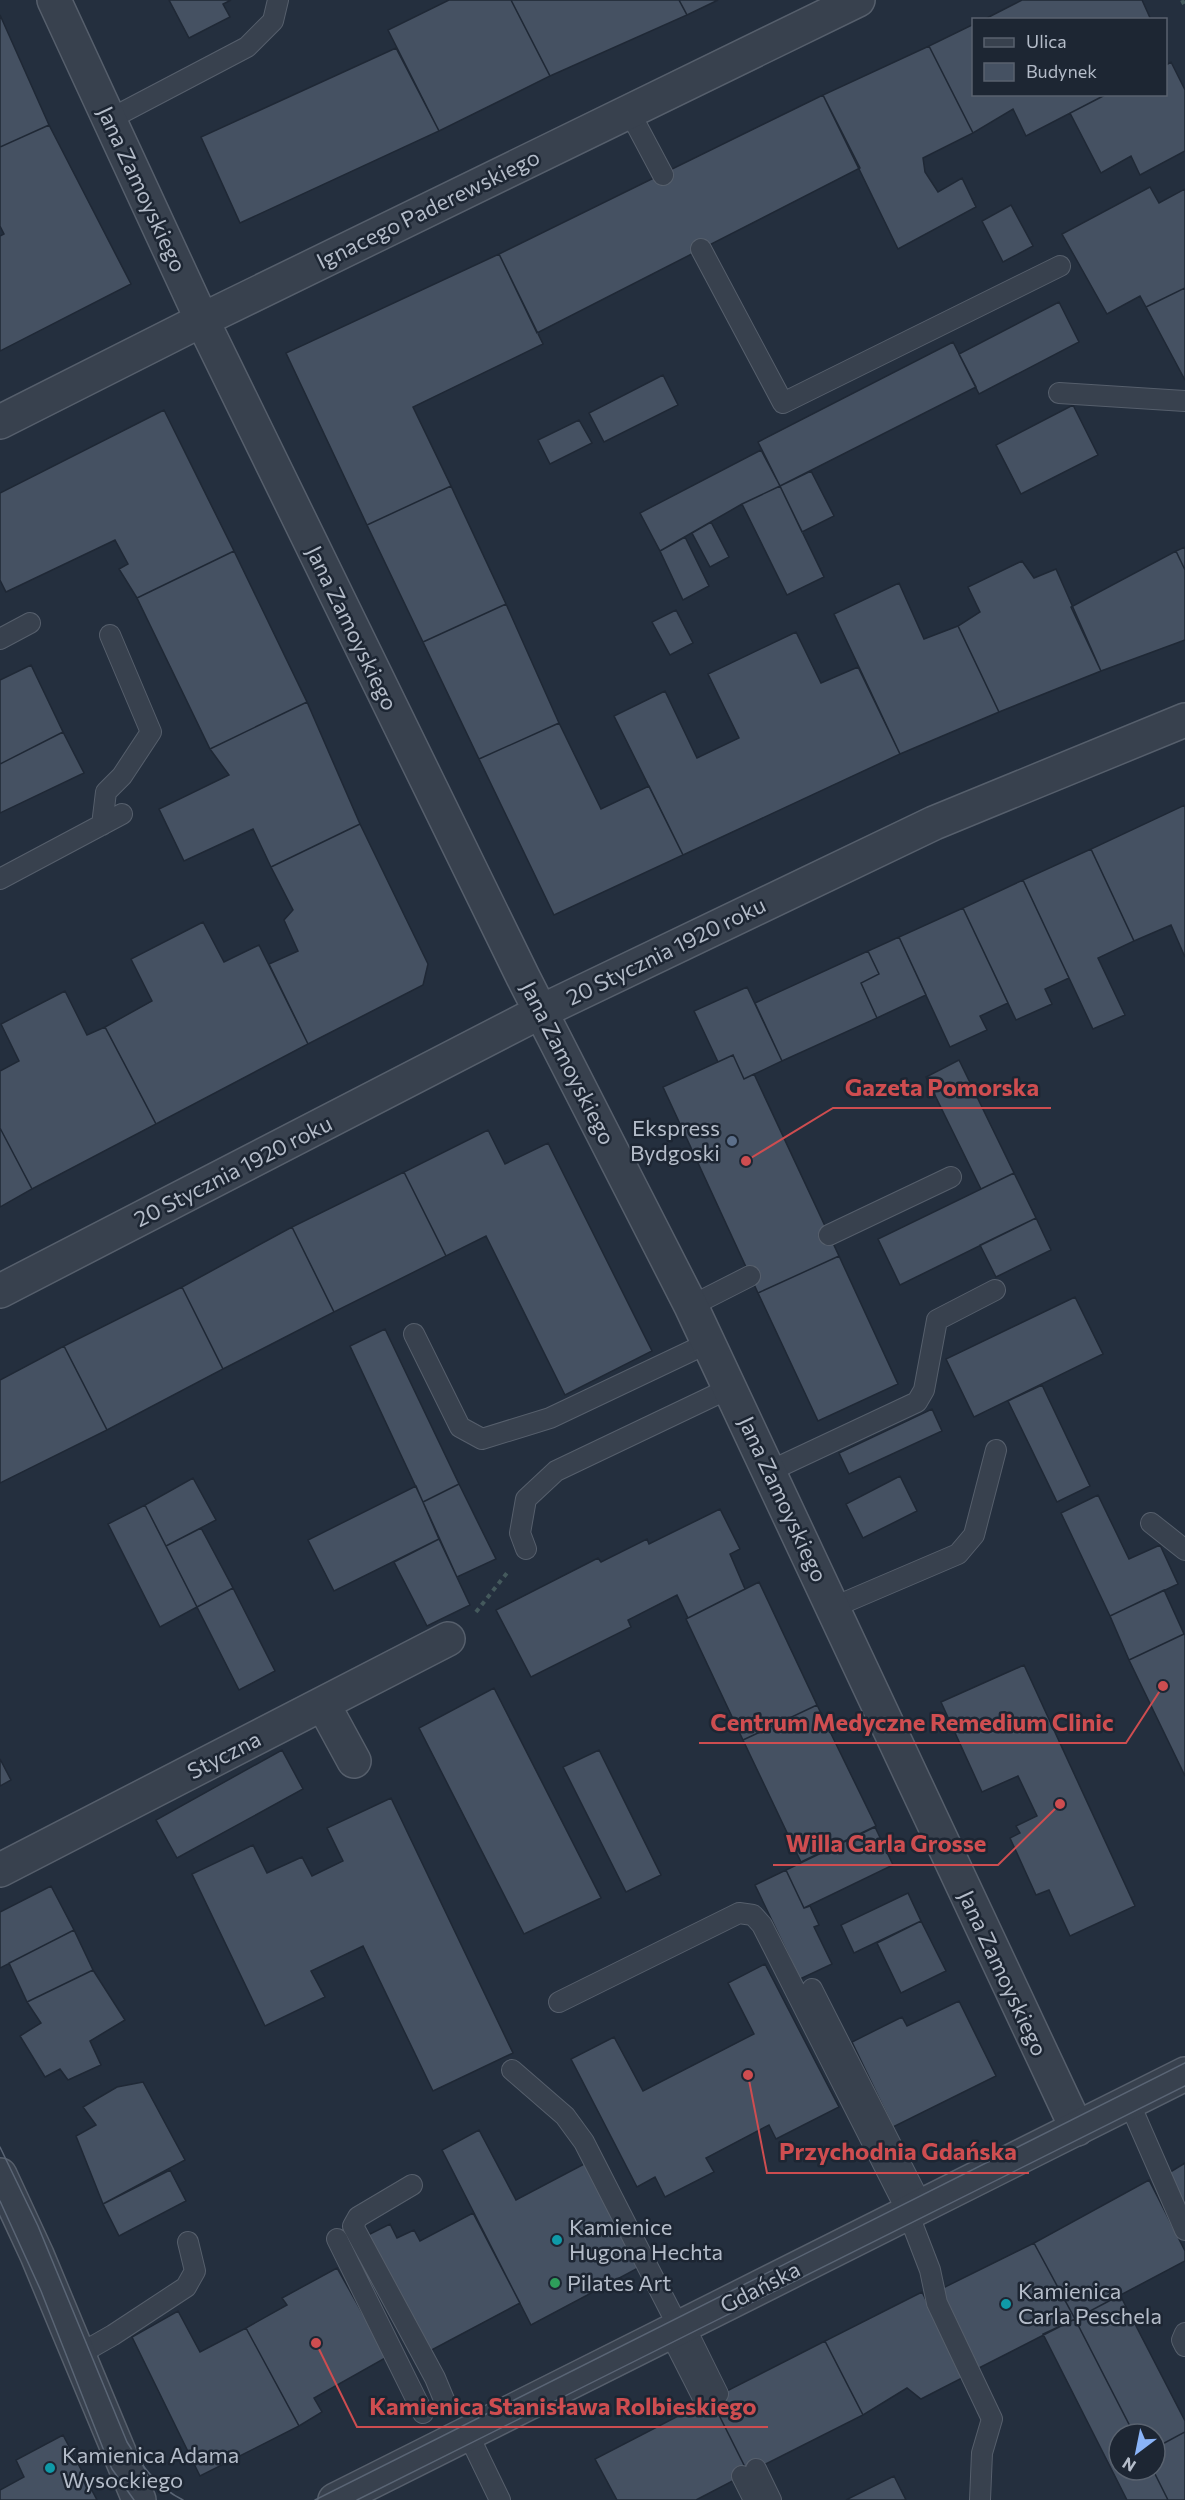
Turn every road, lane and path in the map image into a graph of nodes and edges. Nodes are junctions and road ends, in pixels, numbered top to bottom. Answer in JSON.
{"nodes":[{"id":1,"x":54,"y":0,"type":"edge"},
{"id":2,"x":278,"y":0,"type":"edge"},
{"id":3,"x":858,"y":0,"type":"edge"},
{"id":4,"x":1182,"y":0,"type":"edge"},
{"id":5,"x":1185,"y":6,"type":"edge"},
{"id":6,"x":629,"y":111,"type":"junction"},
{"id":7,"x":110,"y":118,"type":"junction"},
{"id":8,"x":663,"y":175,"type":"dead end"},
{"id":9,"x":701,"y":249,"type":"dead end"},
{"id":10,"x":1060,"y":266,"type":"dead end"},
{"id":11,"x":202,"y":320,"type":"junction"},
{"id":12,"x":1059,"y":393,"type":"dead end"},
{"id":13,"x":1185,"y":401,"type":"edge"},
{"id":14,"x":0,"y":422,"type":"edge"},
{"id":15,"x":30,"y":623,"type":"dead end"},
{"id":16,"x":110,"y":635,"type":"dead end"},
{"id":17,"x":0,"y":639,"type":"edge"},
{"id":18,"x":1185,"y":720,"type":"edge"},
{"id":19,"x":122,"y":814,"type":"dead end"},
{"id":20,"x":102,"y":825,"type":"junction"},
{"id":21,"x":0,"y":879,"type":"edge"},
{"id":22,"x":540,"y":1012,"type":"junction"},
{"id":23,"x":951,"y":1176,"type":"dead end"},
{"id":24,"x":829,"y":1235,"type":"dead end"},
{"id":25,"x":750,"y":1276,"type":"dead end"},
{"id":26,"x":995,"y":1290,"type":"dead end"},
{"id":27,"x":0,"y":1291,"type":"edge"},
{"id":28,"x":691,"y":1306,"type":"junction"},
{"id":29,"x":414,"y":1334,"type":"dead end"},
{"id":30,"x":708,"y":1343,"type":"junction"},
{"id":31,"x":730,"y":1388,"type":"junction"},
{"id":32,"x":996,"y":1450,"type":"dead end"},
{"id":33,"x":770,"y":1472,"type":"junction"},
{"id":34,"x":1151,"y":1523,"type":"dead end"},
{"id":35,"x":526,"y":1549,"type":"joint"},
{"id":36,"x":1185,"y":1550,"type":"edge"},
{"id":37,"x":834,"y":1607,"type":"junction"},
{"id":38,"x":448,"y":1639,"type":"joint"},
{"id":39,"x":323,"y":1704,"type":"junction"},
{"id":40,"x":354,"y":1761,"type":"dead end"},
{"id":41,"x":0,"y":1870,"type":"edge"},
{"id":42,"x":812,"y":1989,"type":"dead end"},
{"id":43,"x":559,"y":2002,"type":"dead end"},
{"id":44,"x":512,"y":2070,"type":"dead end"},
{"id":45,"x":1185,"y":2074,"type":"edge"},
{"id":46,"x":1129,"y":2102,"type":"junction"},
{"id":47,"x":1077,"y":2129,"type":"junction"},
{"id":48,"x":0,"y":2175,"type":"edge"},
{"id":49,"x":412,"y":2185,"type":"dead end"},
{"id":50,"x":915,"y":2210,"type":"junction"},
{"id":51,"x":1185,"y":2230,"type":"edge"},
{"id":52,"x":337,"y":2239,"type":"dead end"},
{"id":53,"x":188,"y":2242,"type":"dead end"},
{"id":54,"x":678,"y":2329,"type":"junction"},
{"id":55,"x":1185,"y":2333,"type":"edge"},
{"id":56,"x":1185,"y":2346,"type":"edge"},
{"id":57,"x":78,"y":2355,"type":"junction"},
{"id":58,"x":712,"y":2398,"type":"dead end"},
{"id":59,"x":445,"y":2402,"type":"dead end"},
{"id":60,"x":423,"y":2413,"type":"dead end"},
{"id":61,"x":468,"y":2434,"type":"junction"},
{"id":62,"x":139,"y":2500,"type":"edge"},
{"id":63,"x":336,"y":2500,"type":"edge"},
{"id":64,"x":500,"y":2500,"type":"edge"},
{"id":65,"x":754,"y":2500,"type":"edge"},
{"id":66,"x":771,"y":2500,"type":"edge"},
{"id":67,"x":980,"y":2500,"type":"edge"}],
"edges":[{"from":1,"to":7,"type":"street","name":"Jana Zamoyskiego"},
{"from":2,"to":7,"type":"lane"},
{"from":3,"to":6,"type":"street","name":"Ignacego Paderewskiego"},
{"from":4,"to":5,"type":"path"},
{"from":6,"to":8,"type":"lane"},
{"from":6,"to":11,"type":"street","name":"Ignacego Paderewskiego"},
{"from":7,"to":11,"type":"street","name":"Jana Zamoyskiego"},
{"from":9,"to":10,"type":"lane"},
{"from":11,"to":14,"type":"street","name":"Ignacego Paderewskiego"},
{"from":11,"to":22,"type":"street","name":"Jana Zamoyskiego"},
{"from":12,"to":13,"type":"lane"},
{"from":15,"to":17,"type":"lane"},
{"from":16,"to":20,"type":"lane"},
{"from":18,"to":22,"type":"street","name":"20 Stycznia 1920 roku"},
{"from":19,"to":20,"type":"lane"},
{"from":20,"to":21,"type":"lane"},
{"from":22,"to":27,"type":"street","name":"20 Stycznia 1920 roku"},
{"from":22,"to":28,"type":"street","name":"Jana Zamoyskiego"},
{"from":23,"to":24,"type":"lane"},
{"from":25,"to":28,"type":"lane"},
{"from":26,"to":33,"type":"lane"},
{"from":28,"to":30,"type":"street","name":"Jana Zamoyskiego"},
{"from":29,"to":30,"type":"lane"},
{"from":30,"to":31,"type":"street","name":"Jana Zamoyskiego"},
{"from":31,"to":33,"type":"street","name":"Jana Zamoyskiego"},
{"from":31,"to":35,"type":"lane"},
{"from":32,"to":37,"type":"lane"},
{"from":33,"to":37,"type":"street","name":"Jana Zamoyskiego"},
{"from":34,"to":36,"type":"lane"},
{"from":35,"to":38,"type":"path"},
{"from":37,"to":47,"type":"street","name":"Jana Zamoyskiego"},
{"from":38,"to":39,"type":"street","name":"Styczna"},
{"from":39,"to":40,"type":"street"},
{"from":39,"to":41,"type":"street","name":"Styczna"},
{"from":42,"to":50,"type":"lane"},
{"from":43,"to":50,"type":"lane"},
{"from":44,"to":54,"type":"lane"},
{"from":45,"to":46,"type":"street","name":"Gdańska"},
{"from":46,"to":47,"type":"street","name":"Gdańska"},
{"from":46,"to":51,"type":"lane"},
{"from":47,"to":50,"type":"street","name":"Gdańska"},
{"from":48,"to":57,"type":"street"},
{"from":49,"to":59,"type":"lane"},
{"from":50,"to":54,"type":"street","name":"Gdańska"},
{"from":50,"to":67,"type":"lane"},
{"from":52,"to":60,"type":"lane"},
{"from":53,"to":57,"type":"lane"},
{"from":54,"to":58,"type":"lane"},
{"from":54,"to":61,"type":"street","name":"Gdańska"},
{"from":55,"to":56,"type":"lane"},
{"from":57,"to":62,"type":"street"},
{"from":61,"to":63,"type":"street","name":"Gdańska"},
{"from":61,"to":64,"type":"lane"},
{"from":65,"to":66,"type":"lane"}]}
